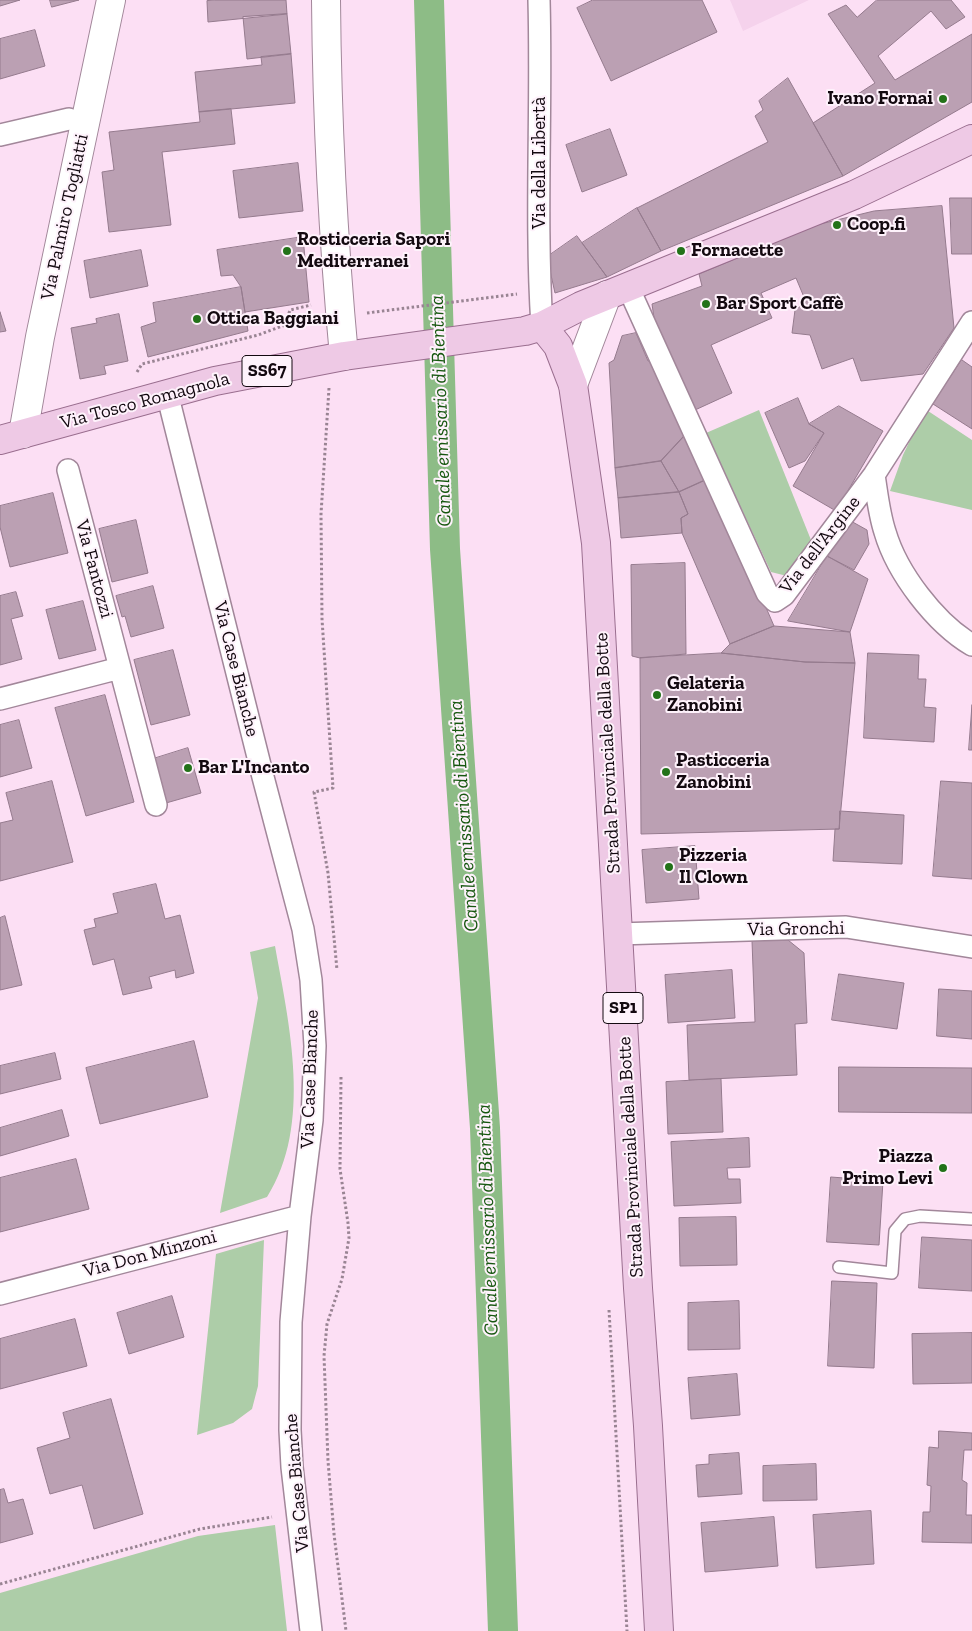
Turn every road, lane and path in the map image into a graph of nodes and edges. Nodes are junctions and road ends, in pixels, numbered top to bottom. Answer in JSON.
{"nodes":[{"id":1,"x":110,"y":0,"type":"edge"},
{"id":2,"x":539,"y":0,"type":"edge"},
{"id":3,"x":324,"y":3,"type":"edge"},
{"id":4,"x":70,"y":119,"type":"dead end"},
{"id":5,"x":0,"y":135,"type":"edge"},
{"id":6,"x":971,"y":140,"type":"edge"},
{"id":7,"x":540,"y":291,"type":"junction"},
{"id":8,"x":618,"y":291,"type":"junction"},
{"id":9,"x":318,"y":303,"type":"dead end"},
{"id":10,"x":364,"y":314,"type":"dead end"},
{"id":11,"x":972,"y":322,"type":"edge"},
{"id":12,"x":534,"y":328,"type":"junction"},
{"id":13,"x":364,"y":354,"type":"junction"},
{"id":14,"x":136,"y":374,"type":"dead end"},
{"id":15,"x":330,"y":385,"type":"dead end"},
{"id":16,"x":573,"y":385,"type":"junction"},
{"id":17,"x":167,"y":393,"type":"junction"},
{"id":18,"x":12,"y":437,"type":"edge"},
{"id":19,"x":68,"y":470,"type":"dead end"},
{"id":20,"x":874,"y":475,"type":"junction"},
{"id":21,"x":972,"y":645,"type":"edge"},
{"id":22,"x":120,"y":668,"type":"junction"},
{"id":23,"x":0,"y":699,"type":"edge"},
{"id":24,"x":156,"y":805,"type":"dead end"},
{"id":25,"x":618,"y":934,"type":"junction"},
{"id":26,"x":972,"y":947,"type":"edge"},
{"id":27,"x":337,"y":978,"type":"dead end"},
{"id":28,"x":341,"y":1072,"type":"dead end"},
{"id":29,"x":300,"y":1216,"type":"junction"},
{"id":30,"x":972,"y":1219,"type":"edge"},
{"id":31,"x":839,"y":1267,"type":"dead end"},
{"id":32,"x":0,"y":1294,"type":"edge"},
{"id":33,"x":298,"y":1513,"type":"junction"},
{"id":34,"x":0,"y":1584,"type":"edge"},
{"id":35,"x":311,"y":1631,"type":"edge"},
{"id":36,"x":346,"y":1631,"type":"edge"},
{"id":37,"x":658,"y":1631,"type":"edge"}],
"edges":[{"from":1,"to":18,"type":"main road","name":"Via Palmiro Togliatti"},
{"from":2,"to":7,"type":"street","name":"Via della Libertà"},
{"from":3,"to":13,"type":"main road"},
{"from":4,"to":5,"type":"street"},
{"from":6,"to":8,"type":"main road","number":"SS67"},
{"from":7,"to":10,"type":"path"},
{"from":7,"to":12,"type":"street","name":"Via della Libertà"},
{"from":8,"to":12,"type":"main road","number":"SS67"},
{"from":8,"to":16,"type":"main road","number":"SP1"},
{"from":8,"to":20,"type":"street","name":"Via dell'Argine"},
{"from":9,"to":14,"type":"path"},
{"from":11,"to":20,"type":"street","name":"Via dell'Argine"},
{"from":12,"to":13,"type":"main road","number":"SS67"},
{"from":12,"to":16,"type":"main road","number":"SP1"},
{"from":13,"to":17,"type":"main road","name":"Via Tosco Romagnola","number":"SS67"},
{"from":15,"to":27,"type":"path"},
{"from":16,"to":25,"type":"main road","name":"Strada Provinciale della Botte","number":"SP1"},
{"from":17,"to":18,"type":"main road","name":"Via Tosco Romagnola","number":"SS67"},
{"from":17,"to":29,"type":"street","name":"Via Case Bianche"},
{"from":19,"to":22,"type":"street","name":"Via Fantozzi"},
{"from":20,"to":21,"type":"street"},
{"from":22,"to":23,"type":"street"},
{"from":22,"to":24,"type":"street","name":"Via Fantozzi"},
{"from":25,"to":26,"type":"street","name":"Via Gronchi"},
{"from":25,"to":37,"type":"main road","name":"Strada Provinciale della Botte","number":"SP1"},
{"from":28,"to":36,"type":"path"},
{"from":29,"to":32,"type":"street","name":"Via Don Minzoni"},
{"from":29,"to":33,"type":"street","name":"Via Case Bianche"},
{"from":30,"to":31,"type":"lane"},
{"from":33,"to":34,"type":"path"},
{"from":33,"to":35,"type":"street","name":"Via Case Bianche"}]}
